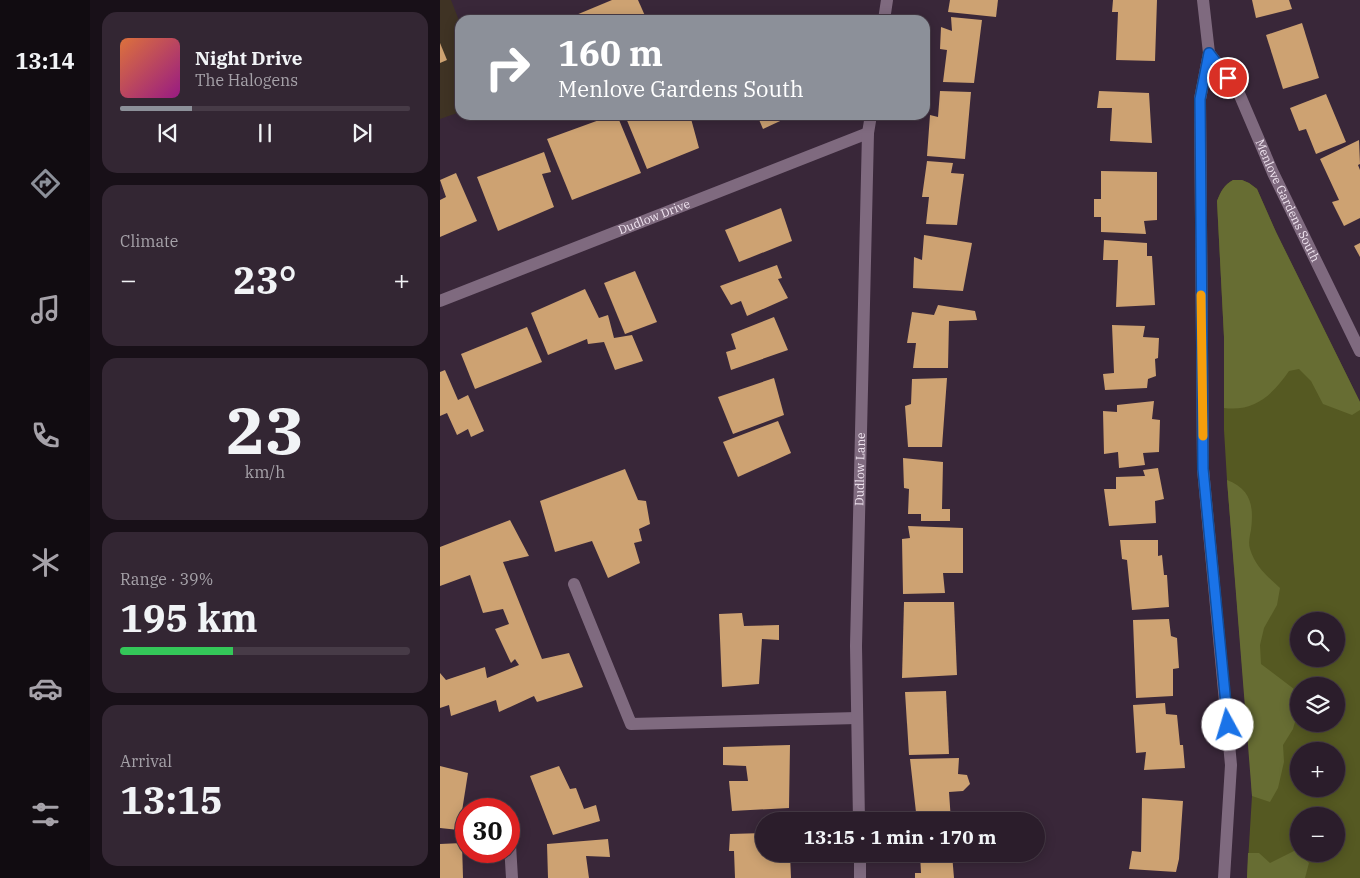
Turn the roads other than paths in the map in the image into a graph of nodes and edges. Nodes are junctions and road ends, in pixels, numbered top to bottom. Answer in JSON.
{"nodes":[{"id":1,"x":887,"y":0,"type":"edge"},
{"id":2,"x":1203,"y":0,"type":"edge"},
{"id":3,"x":885,"y":15,"type":"edge"},
{"id":4,"x":1209,"y":53,"type":"junction"},
{"id":5,"x":870,"y":120,"type":"edge"},
{"id":6,"x":868,"y":133,"type":"junction"},
{"id":7,"x":440,"y":301,"type":"edge"},
{"id":8,"x":1360,"y":351,"type":"edge"},
{"id":9,"x":574,"y":584,"type":"dead end"},
{"id":10,"x":857,"y":718,"type":"junction"},
{"id":11,"x":859,"y":812,"type":"edge"},
{"id":12,"x":860,"y":862,"type":"edge"},
{"id":13,"x":511,"y":863,"type":"edge"},
{"id":14,"x":512,"y":878,"type":"edge"},
{"id":15,"x":860,"y":878,"type":"edge"},
{"id":16,"x":1224,"y":878,"type":"edge"}],
"edges":[{"from":1,"to":3,"type":"street"},
{"from":2,"to":4,"type":"street"},
{"from":4,"to":8,"type":"street","name":"Menlove Gardens South"},
{"from":4,"to":16,"type":"street"},
{"from":5,"to":6,"type":"street","name":"Dudlow Lane"},
{"from":6,"to":7,"type":"street","name":"Dudlow Drive"},
{"from":6,"to":10,"type":"street","name":"Dudlow Lane"},
{"from":9,"to":10,"type":"street"},
{"from":10,"to":11,"type":"street","name":"Dudlow Lane"},
{"from":12,"to":15,"type":"street"},
{"from":13,"to":14,"type":"street"}]}
